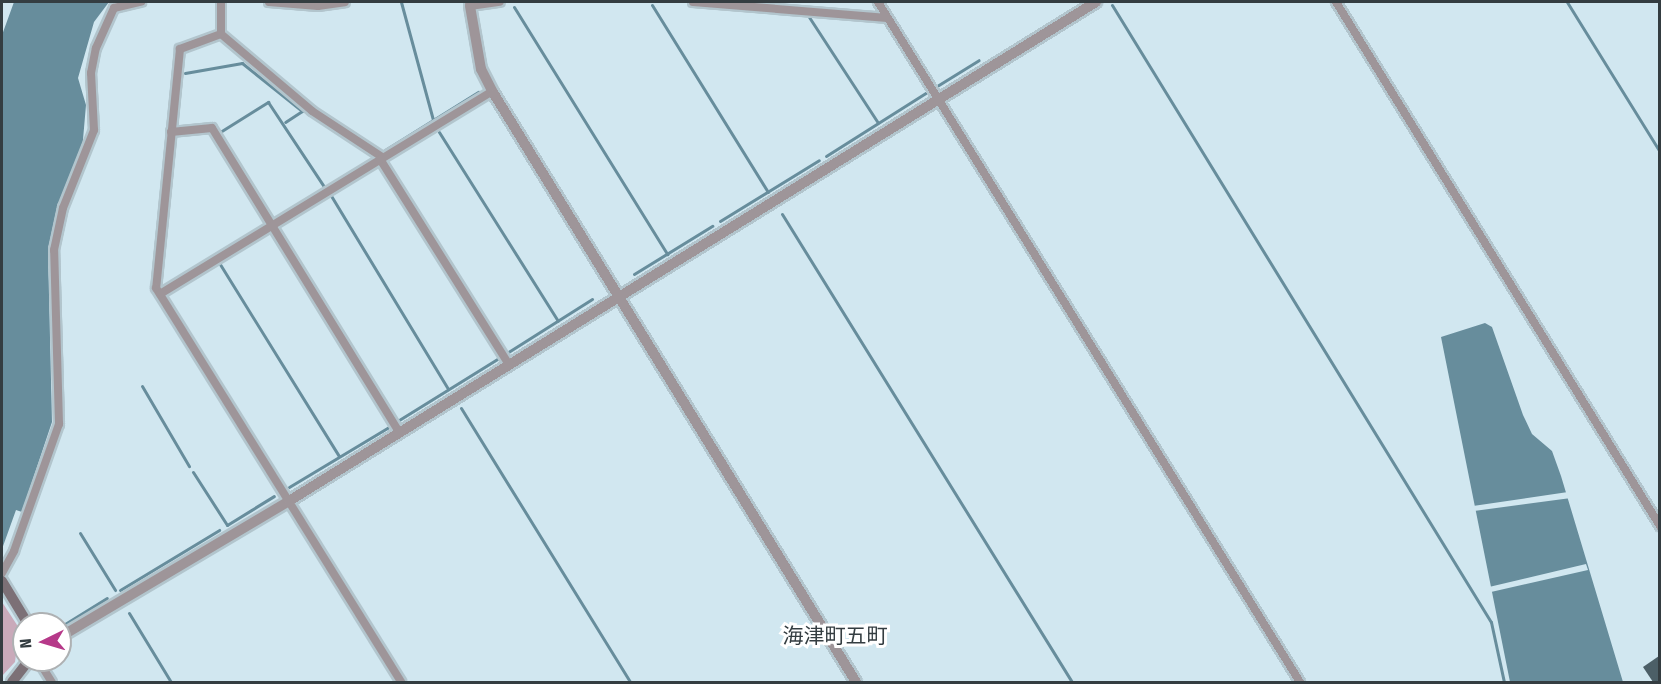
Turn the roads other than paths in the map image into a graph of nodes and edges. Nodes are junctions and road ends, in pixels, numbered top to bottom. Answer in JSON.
{"nodes":[{"id":1,"x":141,"y":2,"type":"edge"},
{"id":2,"x":221,"y":2,"type":"edge"},
{"id":3,"x":269,"y":2,"type":"edge"},
{"id":4,"x":345,"y":2,"type":"edge"},
{"id":5,"x":500,"y":2,"type":"edge"},
{"id":6,"x":693,"y":2,"type":"edge"},
{"id":7,"x":878,"y":2,"type":"edge"},
{"id":8,"x":1096,"y":2,"type":"edge"},
{"id":9,"x":1336,"y":2,"type":"edge"},
{"id":10,"x":116,"y":4,"type":"edge"},
{"id":11,"x":469,"y":4,"type":"edge"},
{"id":12,"x":887,"y":18,"type":"junction"},
{"id":13,"x":220,"y":34,"type":"junction"},
{"id":14,"x":493,"y":91,"type":"junction"},
{"id":15,"x":939,"y":98,"type":"junction"},
{"id":16,"x":171,"y":132,"type":"junction"},
{"id":17,"x":381,"y":158,"type":"junction"},
{"id":18,"x":272,"y":226,"type":"junction"},
{"id":19,"x":160,"y":294,"type":"junction"},
{"id":20,"x":618,"y":297,"type":"junction"},
{"id":21,"x":509,"y":365,"type":"junction"},
{"id":22,"x":400,"y":433,"type":"junction"},
{"id":23,"x":290,"y":501,"type":"junction"},
{"id":24,"x":1659,"y":526,"type":"edge"},
{"id":25,"x":2,"y":573,"type":"edge"},
{"id":26,"x":2,"y":581,"type":"edge"},
{"id":27,"x":21,"y":612,"type":"edge"},
{"id":28,"x":72,"y":630,"type":"edge"},
{"id":29,"x":401,"y":682,"type":"edge"},
{"id":30,"x":856,"y":682,"type":"edge"},
{"id":31,"x":1300,"y":682,"type":"edge"}],
"edges":[{"from":1,"to":10,"type":"street"},
{"from":2,"to":13,"type":"street"},
{"from":3,"to":4,"type":"street"},
{"from":5,"to":11,"type":"street"},
{"from":6,"to":12,"type":"street"},
{"from":7,"to":12,"type":"street"},
{"from":8,"to":15,"type":"street"},
{"from":9,"to":24,"type":"street"},
{"from":10,"to":25,"type":"street"},
{"from":11,"to":14,"type":"street"},
{"from":12,"to":15,"type":"street"},
{"from":13,"to":16,"type":"street"},
{"from":13,"to":17,"type":"street"},
{"from":14,"to":17,"type":"street"},
{"from":14,"to":20,"type":"street"},
{"from":15,"to":20,"type":"street"},
{"from":15,"to":31,"type":"street"},
{"from":16,"to":18,"type":"street"},
{"from":16,"to":19,"type":"street"},
{"from":17,"to":18,"type":"street"},
{"from":17,"to":21,"type":"street"},
{"from":18,"to":19,"type":"street"},
{"from":18,"to":22,"type":"street"},
{"from":19,"to":23,"type":"street"},
{"from":20,"to":21,"type":"street"},
{"from":20,"to":30,"type":"street"},
{"from":21,"to":22,"type":"street"},
{"from":22,"to":23,"type":"street"},
{"from":23,"to":28,"type":"street"},
{"from":23,"to":29,"type":"street"},
{"from":26,"to":27,"type":"main road"}]}
